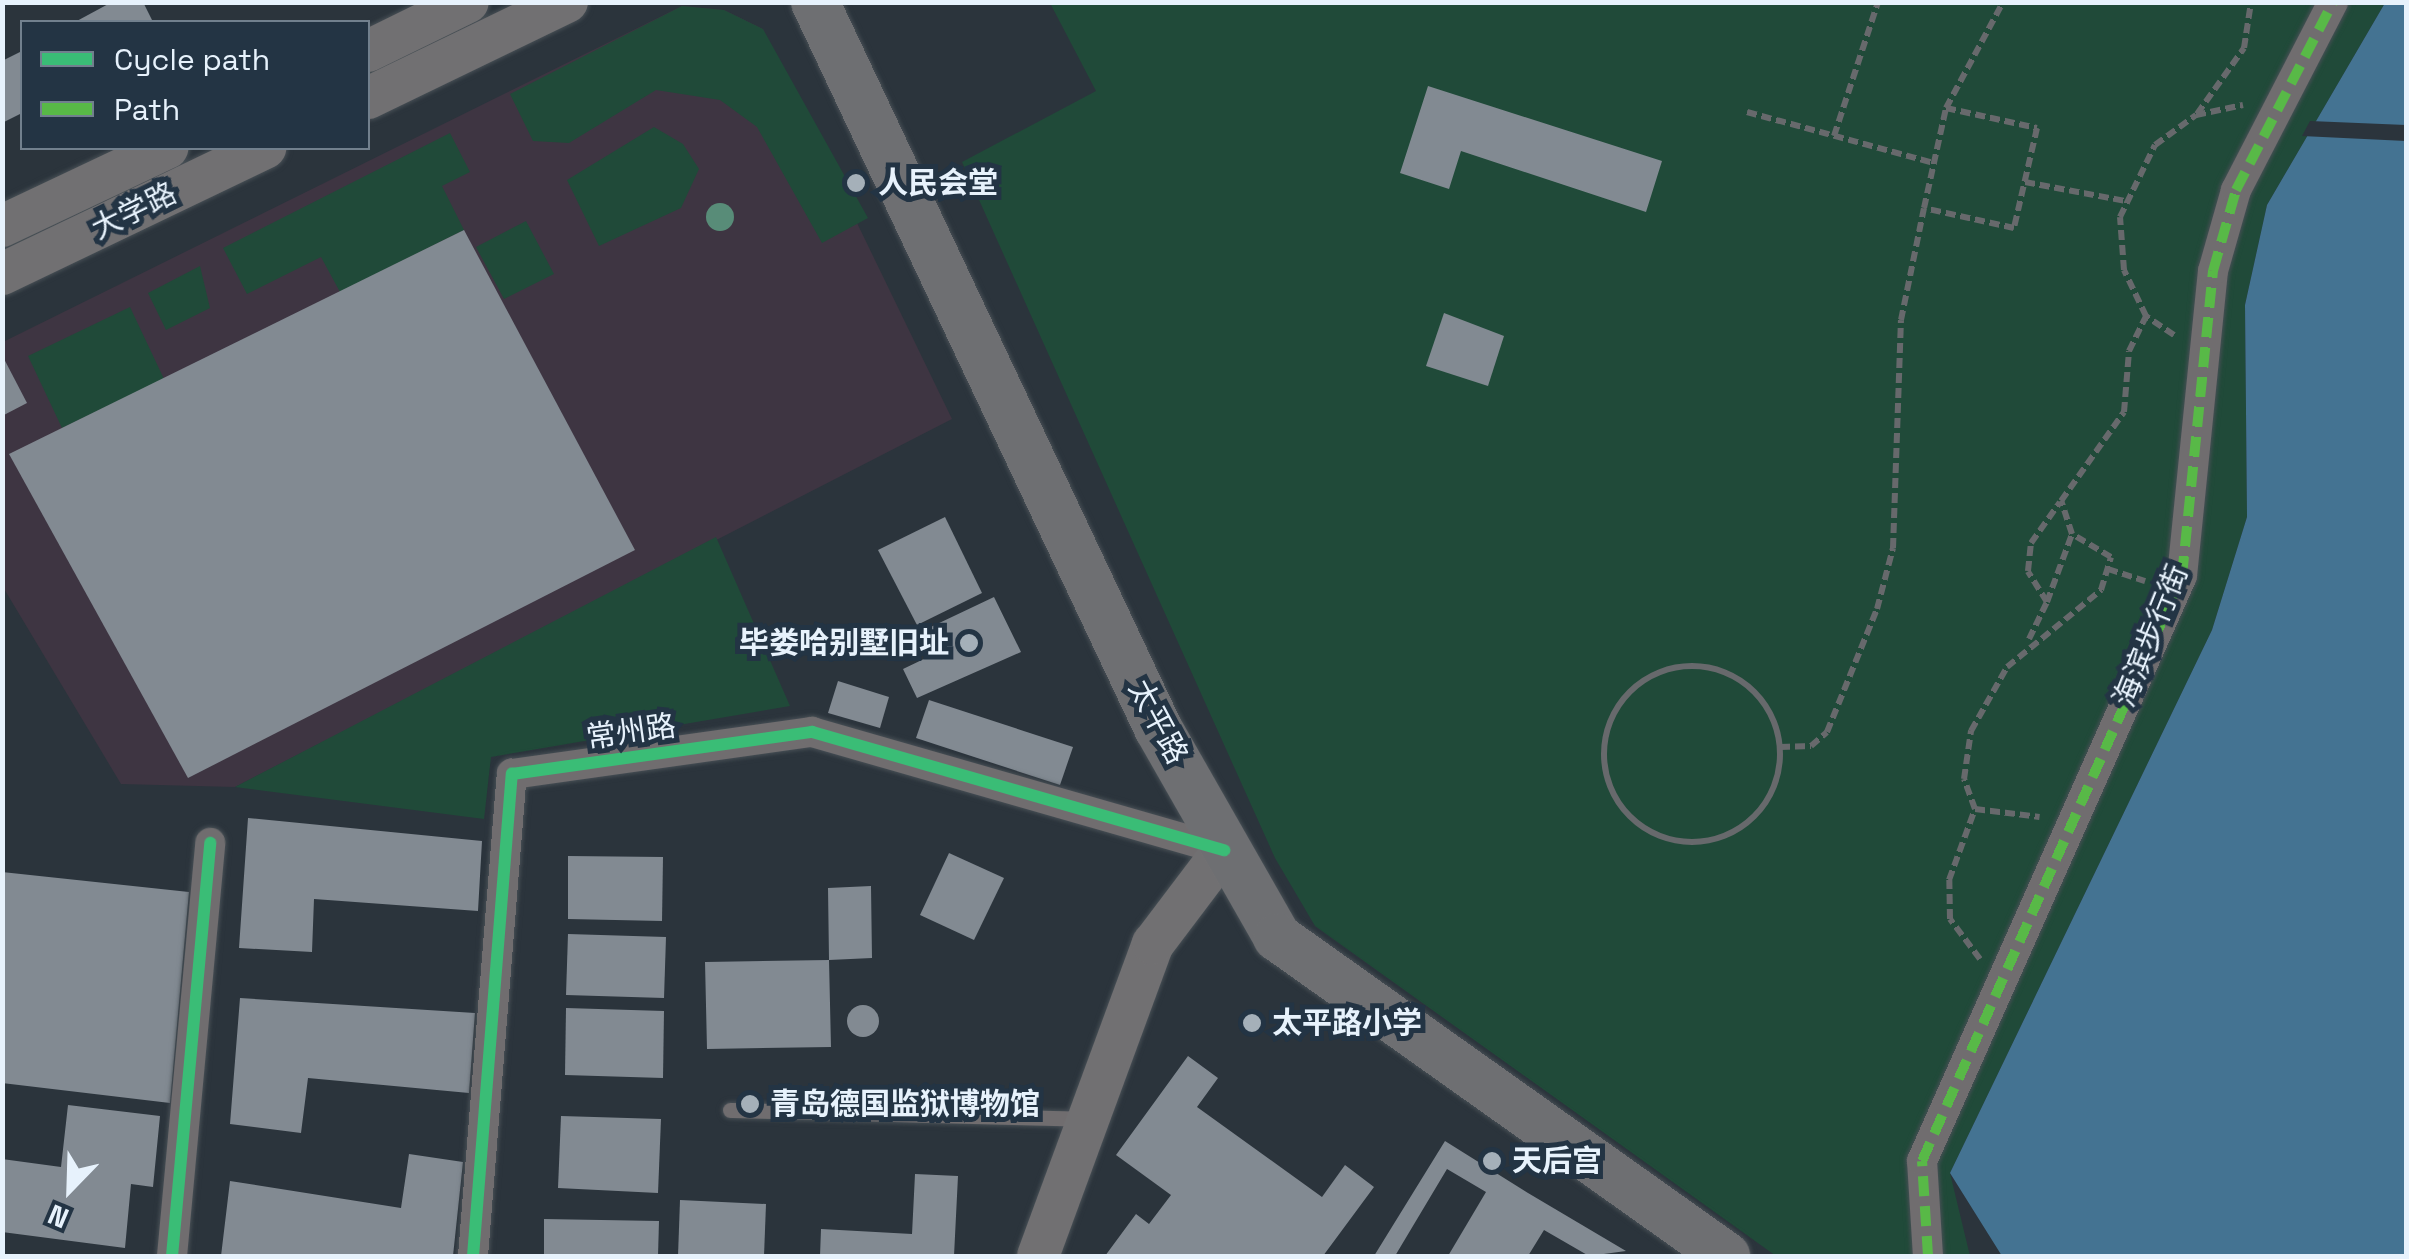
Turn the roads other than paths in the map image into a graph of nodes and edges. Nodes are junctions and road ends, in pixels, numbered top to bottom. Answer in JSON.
{"nodes":[{"id":1,"x":468,"y":2,"type":"edge"},
{"id":2,"x":567,"y":2,"type":"edge"},
{"id":3,"x":815,"y":2,"type":"edge"},
{"id":4,"x":2333,"y":2,"type":"edge"},
{"id":5,"x":370,"y":50,"type":"edge"},
{"id":6,"x":370,"y":97,"type":"edge"},
{"id":7,"x":163,"y":150,"type":"edge"},
{"id":8,"x":261,"y":150,"type":"edge"},
{"id":9,"x":2,"y":226,"type":"edge"},
{"id":10,"x":2,"y":274,"type":"edge"},
{"id":11,"x":210,"y":843,"type":"dead end"},
{"id":12,"x":1224,"y":850,"type":"junction"},
{"id":13,"x":730,"y":1110,"type":"dead end"},
{"id":14,"x":1086,"y":1119,"type":"junction"},
{"id":15,"x":172,"y":1256,"type":"edge"},
{"id":16,"x":473,"y":1256,"type":"edge"},
{"id":17,"x":1038,"y":1256,"type":"edge"},
{"id":18,"x":1726,"y":1256,"type":"edge"},
{"id":19,"x":1928,"y":1256,"type":"edge"}],
"edges":[{"from":1,"to":5,"type":"main road"},
{"from":2,"to":6,"type":"main road"},
{"from":3,"to":12,"type":"main road","name":"太平路"},
{"from":4,"to":19,"type":"street","name":"海滨步行街"},
{"from":7,"to":9,"type":"main road","name":"大学路"},
{"from":8,"to":10,"type":"main road","name":"大学路"},
{"from":11,"to":15,"type":"street"},
{"from":12,"to":14,"type":"main road"},
{"from":12,"to":16,"type":"street","name":"常州路"},
{"from":12,"to":18,"type":"main road","name":"太平路"},
{"from":13,"to":14,"type":"lane"},
{"from":14,"to":17,"type":"main road"}]}
